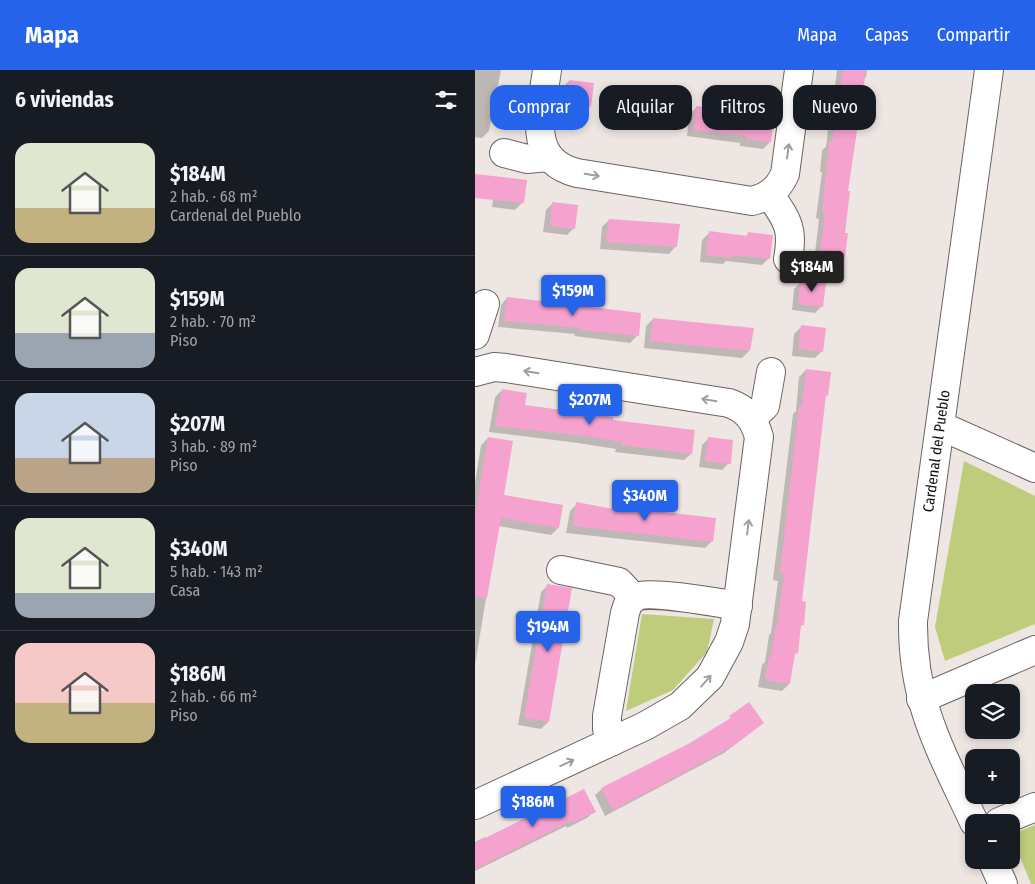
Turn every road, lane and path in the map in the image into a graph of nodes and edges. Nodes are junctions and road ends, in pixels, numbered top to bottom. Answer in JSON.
{"nodes":[{"id":1,"x":547,"y":70,"type":"edge"},
{"id":2,"x":799,"y":70,"type":"edge"},
{"id":3,"x":989,"y":70,"type":"edge"},
{"id":4,"x":504,"y":153,"type":"dead end"},
{"id":5,"x":548,"y":157,"type":"junction"},
{"id":6,"x":770,"y":195,"type":"junction"},
{"id":7,"x":787,"y":259,"type":"dead end"},
{"id":8,"x":485,"y":304,"type":"dead end"},
{"id":9,"x":475,"y":335,"type":"edge"},
{"id":10,"x":475,"y":372,"type":"edge"},
{"id":11,"x":771,"y":372,"type":"dead end"},
{"id":12,"x":752,"y":418,"type":"junction"},
{"id":13,"x":941,"y":426,"type":"junction"},
{"id":14,"x":1035,"y":468,"type":"edge"},
{"id":15,"x":561,"y":570,"type":"dead end"},
{"id":16,"x":633,"y":598,"type":"junction"},
{"id":17,"x":738,"y":606,"type":"junction"},
{"id":18,"x":1035,"y":650,"type":"edge"},
{"id":19,"x":921,"y":699,"type":"junction"},
{"id":20,"x":613,"y":741,"type":"junction"},
{"id":21,"x":475,"y":805,"type":"edge"},
{"id":22,"x":1035,"y":807,"type":"edge"},
{"id":23,"x":971,"y":814,"type":"edge"},
{"id":24,"x":1018,"y":814,"type":"edge"},
{"id":25,"x":996,"y":869,"type":"edge"},
{"id":26,"x":1003,"y":884,"type":"edge"}],
"edges":[{"from":1,"to":5,"type":"street"},
{"from":6,"to":2,"type":"street","one_way":true},
{"from":3,"to":13,"type":"street","name":"Cardenal del Pueblo"},
{"from":4,"to":5,"type":"street"},
{"from":5,"to":6,"type":"street","one_way":true},
{"from":6,"to":7,"type":"street"},
{"from":8,"to":9,"type":"street"},
{"from":12,"to":10,"type":"street","one_way":true},
{"from":11,"to":12,"type":"street"},
{"from":17,"to":12,"type":"street","one_way":true},
{"from":13,"to":14,"type":"street"},
{"from":13,"to":19,"type":"street","name":"Cardenal del Pueblo"},
{"from":15,"to":16,"type":"street"},
{"from":16,"to":17,"type":"street"},
{"from":16,"to":20,"type":"street"},
{"from":20,"to":17,"type":"street","one_way":true},
{"from":18,"to":19,"type":"street"},
{"from":19,"to":23,"type":"street","name":"Cardenal del Pueblo"},
{"from":21,"to":20,"type":"street","one_way":true},
{"from":22,"to":24,"type":"street"},
{"from":25,"to":26,"type":"street"}]}
